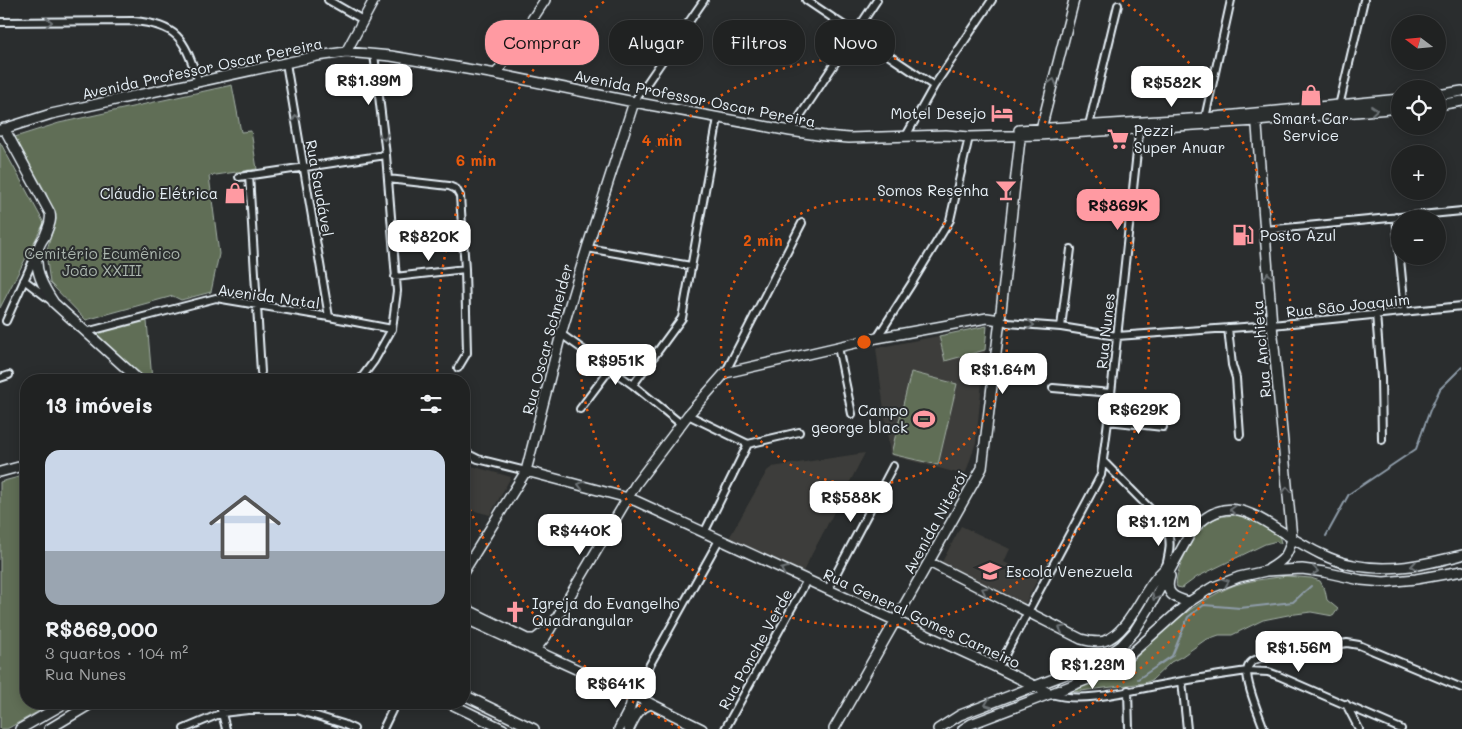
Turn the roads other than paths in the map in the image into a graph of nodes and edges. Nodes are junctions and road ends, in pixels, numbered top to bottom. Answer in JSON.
{"nodes":[{"id":1,"x":328,"y":0,"type":"edge"},
{"id":2,"x":374,"y":0,"type":"edge"},
{"id":3,"x":545,"y":0,"type":"edge"},
{"id":4,"x":704,"y":0,"type":"edge"},
{"id":5,"x":806,"y":0,"type":"edge"},
{"id":6,"x":877,"y":0,"type":"edge"},
{"id":7,"x":992,"y":0,"type":"edge"},
{"id":8,"x":1074,"y":0,"type":"edge"},
{"id":9,"x":1231,"y":0,"type":"edge"},
{"id":10,"x":1364,"y":0,"type":"edge"},
{"id":11,"x":1118,"y":5,"type":"dead end"},
{"id":12,"x":363,"y":20,"type":"junction"},
{"id":13,"x":834,"y":20,"type":"edge"},
{"id":14,"x":863,"y":20,"type":"edge"},
{"id":15,"x":0,"y":22,"type":"edge"},
{"id":16,"x":346,"y":52,"type":"junction"},
{"id":17,"x":374,"y":54,"type":"junction"},
{"id":18,"x":895,"y":61,"type":"edge"},
{"id":19,"x":286,"y":63,"type":"junction"},
{"id":20,"x":834,"y":65,"type":"edge"},
{"id":21,"x":496,"y":74,"type":"junction"},
{"id":22,"x":199,"y":82,"type":"junction"},
{"id":23,"x":934,"y":86,"type":"junction"},
{"id":24,"x":1462,"y":91,"type":"edge"},
{"id":25,"x":1446,"y":94,"type":"edge"},
{"id":26,"x":1462,"y":100,"type":"edge"},
{"id":27,"x":1391,"y":101,"type":"edge"},
{"id":28,"x":634,"y":102,"type":"junction"},
{"id":29,"x":1446,"y":103,"type":"edge"},
{"id":30,"x":1339,"y":106,"type":"junction"},
{"id":31,"x":1391,"y":109,"type":"edge"},
{"id":32,"x":1256,"y":117,"type":"junction"},
{"id":33,"x":718,"y":118,"type":"junction"},
{"id":34,"x":1205,"y":118,"type":"junction"},
{"id":35,"x":1089,"y":125,"type":"junction"},
{"id":36,"x":1140,"y":125,"type":"junction"},
{"id":37,"x":2,"y":129,"type":"edge"},
{"id":38,"x":790,"y":131,"type":"junction"},
{"id":39,"x":1040,"y":132,"type":"junction"},
{"id":40,"x":1021,"y":133,"type":"junction"},
{"id":41,"x":946,"y":135,"type":"junction"},
{"id":42,"x":906,"y":136,"type":"junction"},
{"id":43,"x":969,"y":137,"type":"junction"},
{"id":44,"x":386,"y":155,"type":"junction"},
{"id":45,"x":304,"y":166,"type":"junction"},
{"id":46,"x":249,"y":175,"type":"junction"},
{"id":47,"x":239,"y":177,"type":"dead end"},
{"id":48,"x":388,"y":179,"type":"junction"},
{"id":49,"x":1462,"y":211,"type":"edge"},
{"id":50,"x":1446,"y":212,"type":"edge"},
{"id":51,"x":1391,"y":217,"type":"edge"},
{"id":52,"x":802,"y":222,"type":"dead end"},
{"id":53,"x":1265,"y":230,"type":"junction"},
{"id":54,"x":587,"y":248,"type":"junction"},
{"id":55,"x":1070,"y":249,"type":"dead end"},
{"id":56,"x":38,"y":250,"type":"junction"},
{"id":57,"x":1401,"y":265,"type":"edge"},
{"id":58,"x":691,"y":266,"type":"junction"},
{"id":59,"x":465,"y":269,"type":"junction"},
{"id":60,"x":395,"y":277,"type":"junction"},
{"id":61,"x":24,"y":280,"type":"junction"},
{"id":62,"x":54,"y":303,"type":"junction"},
{"id":63,"x":256,"y":305,"type":"junction"},
{"id":64,"x":1462,"y":306,"type":"edge"},
{"id":65,"x":1405,"y":311,"type":"junction"},
{"id":66,"x":1376,"y":314,"type":"junction"},
{"id":67,"x":330,"y":317,"type":"junction"},
{"id":68,"x":1000,"y":320,"type":"junction"},
{"id":69,"x":6,"y":321,"type":"dead end"},
{"id":70,"x":1272,"y":325,"type":"junction"},
{"id":71,"x":1062,"y":328,"type":"junction"},
{"id":72,"x":1228,"y":328,"type":"junction"},
{"id":73,"x":392,"y":329,"type":"junction"},
{"id":74,"x":86,"y":332,"type":"junction"},
{"id":75,"x":561,"y":334,"type":"junction"},
{"id":76,"x":1117,"y":336,"type":"junction"},
{"id":77,"x":877,"y":338,"type":"junction"},
{"id":78,"x":838,"y":347,"type":"junction"},
{"id":79,"x":458,"y":368,"type":"dead end"},
{"id":80,"x":610,"y":369,"type":"junction"},
{"id":81,"x":261,"y":372,"type":"dead end"},
{"id":82,"x":132,"y":374,"type":"edge"},
{"id":83,"x":364,"y":374,"type":"edge"},
{"id":84,"x":725,"y":374,"type":"junction"},
{"id":85,"x":9,"y":375,"type":"dead end"},
{"id":86,"x":0,"y":378,"type":"edge"},
{"id":87,"x":633,"y":385,"type":"junction"},
{"id":88,"x":1053,"y":388,"type":"dead end"},
{"id":89,"x":1111,"y":393,"type":"junction"},
{"id":90,"x":580,"y":410,"type":"dead end"},
{"id":91,"x":852,"y":414,"type":"dead end"},
{"id":92,"x":688,"y":415,"type":"junction"},
{"id":93,"x":1108,"y":421,"type":"junction"},
{"id":94,"x":681,"y":424,"type":"junction"},
{"id":95,"x":1163,"y":427,"type":"dead end"},
{"id":96,"x":800,"y":432,"type":"dead end"},
{"id":97,"x":1240,"y":435,"type":"dead end"},
{"id":98,"x":1382,"y":440,"type":"dead end"},
{"id":99,"x":748,"y":444,"type":"junction"},
{"id":100,"x":470,"y":455,"type":"edge"},
{"id":101,"x":1103,"y":461,"type":"junction"},
{"id":102,"x":20,"y":466,"type":"edge"},
{"id":103,"x":894,"y":466,"type":"dead end"},
{"id":104,"x":526,"y":471,"type":"junction"},
{"id":105,"x":0,"y":472,"type":"edge"},
{"id":106,"x":628,"y":498,"type":"junction"},
{"id":107,"x":704,"y":533,"type":"junction"},
{"id":108,"x":1292,"y":538,"type":"junction"},
{"id":109,"x":719,"y":540,"type":"junction"},
{"id":110,"x":1178,"y":555,"type":"junction"},
{"id":111,"x":1462,"y":555,"type":"edge"},
{"id":112,"x":470,"y":562,"type":"edge"},
{"id":113,"x":929,"y":562,"type":"junction"},
{"id":114,"x":1166,"y":568,"type":"junction"},
{"id":115,"x":1266,"y":571,"type":"junction"},
{"id":116,"x":1462,"y":571,"type":"edge"},
{"id":117,"x":807,"y":580,"type":"junction"},
{"id":118,"x":828,"y":589,"type":"junction"},
{"id":119,"x":1189,"y":602,"type":"junction"},
{"id":120,"x":470,"y":611,"type":"edge"},
{"id":121,"x":1028,"y":612,"type":"junction"},
{"id":122,"x":470,"y":621,"type":"edge"},
{"id":123,"x":896,"y":621,"type":"junction"},
{"id":124,"x":552,"y":625,"type":"junction"},
{"id":125,"x":531,"y":649,"type":"junction"},
{"id":126,"x":998,"y":668,"type":"junction"},
{"id":127,"x":1247,"y":671,"type":"junction"},
{"id":128,"x":1182,"y":681,"type":"junction"},
{"id":129,"x":1034,"y":686,"type":"junction"},
{"id":130,"x":1462,"y":688,"type":"edge"},
{"id":131,"x":1128,"y":690,"type":"junction"},
{"id":132,"x":1051,"y":694,"type":"junction"},
{"id":133,"x":633,"y":695,"type":"junction"},
{"id":134,"x":470,"y":698,"type":"edge"},
{"id":135,"x":651,"y":704,"type":"junction"},
{"id":136,"x":1346,"y":704,"type":"junction"},
{"id":137,"x":55,"y":709,"type":"edge"},
{"id":138,"x":82,"y":709,"type":"edge"},
{"id":139,"x":221,"y":709,"type":"edge"},
{"id":140,"x":393,"y":709,"type":"edge"},
{"id":141,"x":462,"y":709,"type":"edge"},
{"id":142,"x":222,"y":713,"type":"junction"},
{"id":143,"x":20,"y":729,"type":"edge"},
{"id":144,"x":49,"y":729,"type":"edge"},
{"id":145,"x":184,"y":729,"type":"edge"},
{"id":146,"x":226,"y":729,"type":"edge"},
{"id":147,"x":354,"y":729,"type":"edge"},
{"id":148,"x":383,"y":729,"type":"edge"},
{"id":149,"x":503,"y":729,"type":"edge"},
{"id":150,"x":534,"y":729,"type":"edge"},
{"id":151,"x":619,"y":729,"type":"edge"},
{"id":152,"x":629,"y":729,"type":"edge"},
{"id":153,"x":702,"y":729,"type":"edge"},
{"id":154,"x":725,"y":729,"type":"edge"},
{"id":155,"x":834,"y":729,"type":"edge"},
{"id":156,"x":938,"y":729,"type":"edge"},
{"id":157,"x":964,"y":729,"type":"edge"},
{"id":158,"x":1128,"y":729,"type":"edge"},
{"id":159,"x":1187,"y":729,"type":"edge"},
{"id":160,"x":1264,"y":729,"type":"edge"},
{"id":161,"x":1359,"y":729,"type":"edge"},
{"id":162,"x":1401,"y":729,"type":"edge"}],
"edges":[{"from":1,"to":12,"type":"street"},
{"from":2,"to":12,"type":"main road"},
{"from":3,"to":21,"type":"main road"},
{"from":4,"to":28,"type":"street"},
{"from":5,"to":13,"type":"street"},
{"from":6,"to":14,"type":"street"},
{"from":7,"to":23,"type":"street"},
{"from":39,"to":8,"type":"main road","one_way":true},
{"from":9,"to":34,"type":"street"},
{"from":10,"to":30,"type":"street"},
{"from":11,"to":35,"type":"street"},
{"from":12,"to":16,"type":"main road"},
{"from":15,"to":22,"type":"street","one_way":true},
{"from":16,"to":17,"type":"main road","name":"Avenida Professor Oscar Pereira"},
{"from":16,"to":19,"type":"main road","name":"Avenida Professor Oscar Pereira"},
{"from":17,"to":21,"type":"main road","name":"Avenida Professor Oscar Pereira"},
{"from":17,"to":44,"type":"street","one_way":true},
{"from":18,"to":23,"type":"street"},
{"from":19,"to":22,"type":"main road","name":"Avenida Professor Oscar Pereira"},
{"from":45,"to":19,"type":"street","name":"Rua Saudável","one_way":true},
{"from":20,"to":38,"type":"street"},
{"from":21,"to":28,"type":"main road","name":"Avenida Professor Oscar Pereira"},
{"from":22,"to":37,"type":"main road","name":"Avenida Professor Oscar Pereira"},
{"from":23,"to":42,"type":"street"},
{"from":24,"to":25,"type":"main road"},
{"from":26,"to":29,"type":"main road"},
{"from":27,"to":30,"type":"main road","name":"Avenida Professor Oscar Pereira"},
{"from":28,"to":33,"type":"main road","name":"Avenida Professor Oscar Pereira"},
{"from":28,"to":54,"type":"main road","name":"Rua Oscar Schneider"},
{"from":30,"to":32,"type":"main road","name":"Avenida Professor Oscar Pereira"},
{"from":32,"to":31,"type":"main road","name":"Avenida Professor Oscar Pereira","one_way":true},
{"from":32,"to":34,"type":"main road","name":"Avenida Professor Oscar Pereira"},
{"from":32,"to":36,"type":"main road","name":"Avenida Professor Oscar Pereira"},
{"from":32,"to":53,"type":"main road","name":"Rua Anchieta"},
{"from":33,"to":38,"type":"main road","name":"Avenida Professor Oscar Pereira"},
{"from":33,"to":58,"type":"street"},
{"from":34,"to":36,"type":"main road","name":"Avenida Professor Oscar Pereira"},
{"from":35,"to":36,"type":"main road","name":"Avenida Professor Oscar Pereira"},
{"from":35,"to":39,"type":"main road","name":"Avenida Professor Oscar Pereira"},
{"from":36,"to":39,"type":"main road","name":"Avenida Professor Oscar Pereira"},
{"from":36,"to":76,"type":"street","name":"Rua Nunes"},
{"from":37,"to":56,"type":"main road"},
{"from":38,"to":42,"type":"main road","name":"Avenida Professor Oscar Pereira"},
{"from":39,"to":40,"type":"main road","name":"Avenida Professor Oscar Pereira"},
{"from":40,"to":41,"type":"main road","name":"Avenida Professor Oscar Pereira"},
{"from":40,"to":43,"type":"main road","name":"Avenida Professor Oscar Pereira"},
{"from":40,"to":68,"type":"main road","name":"Avenida Niterói"},
{"from":41,"to":42,"type":"main road","name":"Avenida Professor Oscar Pereira"},
{"from":41,"to":43,"type":"main road","name":"Avenida Professor Oscar Pereira"},
{"from":43,"to":77,"type":"street"},
{"from":44,"to":45,"type":"street"},
{"from":44,"to":48,"type":"street"},
{"from":45,"to":46,"type":"street"},
{"from":45,"to":67,"type":"street","name":"Rua Saudável"},
{"from":46,"to":47,"type":"street"},
{"from":46,"to":63,"type":"street"},
{"from":48,"to":59,"type":"street"},
{"from":48,"to":60,"type":"street"},
{"from":49,"to":50,"type":"street"},
{"from":51,"to":53,"type":"street"},
{"from":52,"to":84,"type":"street"},
{"from":70,"to":53,"type":"main road","name":"Rua Anchieta","one_way":true},
{"from":54,"to":58,"type":"street"},
{"from":54,"to":75,"type":"main road","name":"Rua Oscar Schneider"},
{"from":55,"to":71,"type":"street"},
{"from":56,"to":61,"type":"street"},
{"from":56,"to":62,"type":"main road"},
{"from":57,"to":65,"type":"street"},
{"from":58,"to":87,"type":"street"},
{"from":59,"to":60,"type":"street"},
{"from":59,"to":79,"type":"street"},
{"from":60,"to":73,"type":"street"},
{"from":61,"to":62,"type":"street"},
{"from":61,"to":69,"type":"street"},
{"from":62,"to":74,"type":"main road"},
{"from":63,"to":67,"type":"street","name":"Avenida Natal"},
{"from":63,"to":74,"type":"street","name":"Avenida Natal"},
{"from":63,"to":81,"type":"street"},
{"from":64,"to":65,"type":"street","name":"Rua São Joaquim"},
{"from":65,"to":66,"type":"street","name":"Rua São Joaquim"},
{"from":66,"to":70,"type":"street","name":"Rua São Joaquim"},
{"from":66,"to":98,"type":"street"},
{"from":67,"to":73,"type":"street","name":"Avenida Natal"},
{"from":68,"to":71,"type":"street","name":"Rua São Joaquim","one_way":true},
{"from":68,"to":77,"type":"main road"},
{"from":68,"to":113,"type":"main road","name":"Avenida Niterói"},
{"from":70,"to":72,"type":"street","name":"Rua São Joaquim"},
{"from":108,"to":70,"type":"main road","name":"Rua Anchieta","one_way":true},
{"from":71,"to":76,"type":"street","name":"Rua São Joaquim"},
{"from":72,"to":76,"type":"street","name":"Rua São Joaquim"},
{"from":72,"to":97,"type":"street"},
{"from":73,"to":83,"type":"street"},
{"from":74,"to":82,"type":"main road"},
{"from":75,"to":80,"type":"street"},
{"from":75,"to":104,"type":"main road","name":"Rua Oscar Schneider"},
{"from":76,"to":89,"type":"street","name":"Rua Nunes"},
{"from":77,"to":78,"type":"main road"},
{"from":78,"to":84,"type":"main road"},
{"from":78,"to":91,"type":"street"},
{"from":80,"to":87,"type":"street"},
{"from":80,"to":90,"type":"street"},
{"from":84,"to":92,"type":"main road"},
{"from":85,"to":86,"type":"street"},
{"from":87,"to":94,"type":"street"},
{"from":88,"to":89,"type":"street"},
{"from":89,"to":93,"type":"street","name":"Rua Nunes"},
{"from":92,"to":94,"type":"main road"},
{"from":92,"to":99,"type":"street"},
{"from":93,"to":95,"type":"street"},
{"from":93,"to":101,"type":"street","name":"Rua Nunes"},
{"from":94,"to":106,"type":"main road"},
{"from":96,"to":99,"type":"street"},
{"from":99,"to":107,"type":"street"},
{"from":100,"to":104,"type":"street"},
{"from":101,"to":114,"type":"street"},
{"from":101,"to":121,"type":"street","name":"Rua Nunes"},
{"from":102,"to":105,"type":"main road"},
{"from":103,"to":118,"type":"street"},
{"from":106,"to":104,"type":"main road","name":"Rua General Gomes Carneiro","one_way":true},
{"from":104,"to":112,"type":"main road","name":"Rua Oscar Schneider"},
{"from":106,"to":107,"type":"main road","name":"Rua General Gomes Carneiro"},
{"from":106,"to":124,"type":"main road"},
{"from":107,"to":109,"type":"main road","name":"Rua General Gomes Carneiro"},
{"from":108,"to":110,"type":"main road","one_way":true},
{"from":111,"to":108,"type":"main road","one_way":true},
{"from":108,"to":115,"type":"main road"},
{"from":117,"to":109,"type":"main road","name":"Rua General Gomes Carneiro","one_way":true},
{"from":109,"to":133,"type":"street"},
{"from":110,"to":114,"type":"main road"},
{"from":110,"to":119,"type":"main road"},
{"from":110,"to":129,"type":"main road","one_way":true},
{"from":121,"to":113,"type":"main road","one_way":true},
{"from":113,"to":123,"type":"main road","name":"Avenida Niterói"},
{"from":114,"to":121,"type":"main road","one_way":true},
{"from":115,"to":116,"type":"main road","one_way":true},
{"from":119,"to":115,"type":"main road","one_way":true},
{"from":117,"to":118,"type":"main road","name":"Rua General Gomes Carneiro"},
{"from":117,"to":154,"type":"street","name":"Rua Ponche Verde"},
{"from":118,"to":123,"type":"main road","name":"Rua General Gomes Carneiro"},
{"from":119,"to":132,"type":"main road"},
{"from":120,"to":124,"type":"main road"},
{"from":121,"to":126,"type":"street","name":"Rua Nunes"},
{"from":122,"to":125,"type":"main road"},
{"from":123,"to":126,"type":"main road","name":"Rua General Gomes Carneiro"},
{"from":123,"to":155,"type":"main road","name":"Avenida Niterói"},
{"from":124,"to":125,"type":"main road"},
{"from":125,"to":133,"type":"main road"},
{"from":126,"to":129,"type":"main road","name":"Rua General Gomes Carneiro"},
{"from":127,"to":128,"type":"street","name":"Rua General Gomes Carneiro"},
{"from":127,"to":130,"type":"street"},
{"from":127,"to":136,"type":"street","name":"Rua General Gomes Carneiro"},
{"from":127,"to":160,"type":"street"},
{"from":128,"to":131,"type":"street","name":"Rua General Gomes Carneiro"},
{"from":128,"to":159,"type":"street"},
{"from":129,"to":132,"type":"main road","name":"Rua General Gomes Carneiro"},
{"from":129,"to":156,"type":"main road","one_way":true},
{"from":131,"to":132,"type":"street","name":"Rua General Gomes Carneiro"},
{"from":131,"to":158,"type":"street"},
{"from":132,"to":157,"type":"main road"},
{"from":133,"to":135,"type":"main road"},
{"from":133,"to":151,"type":"main road"},
{"from":134,"to":150,"type":"main road"},
{"from":135,"to":152,"type":"main road"},
{"from":135,"to":153,"type":"main road"},
{"from":136,"to":161,"type":"street"},
{"from":136,"to":162,"type":"street","name":"Rua General Gomes Carneiro"},
{"from":137,"to":143,"type":"main road"},
{"from":138,"to":144,"type":"main road"},
{"from":139,"to":142,"type":"street"},
{"from":140,"to":148,"type":"street"},
{"from":141,"to":149,"type":"main road"},
{"from":142,"to":145,"type":"street"},
{"from":142,"to":146,"type":"street"},
{"from":142,"to":147,"type":"street"}]}
